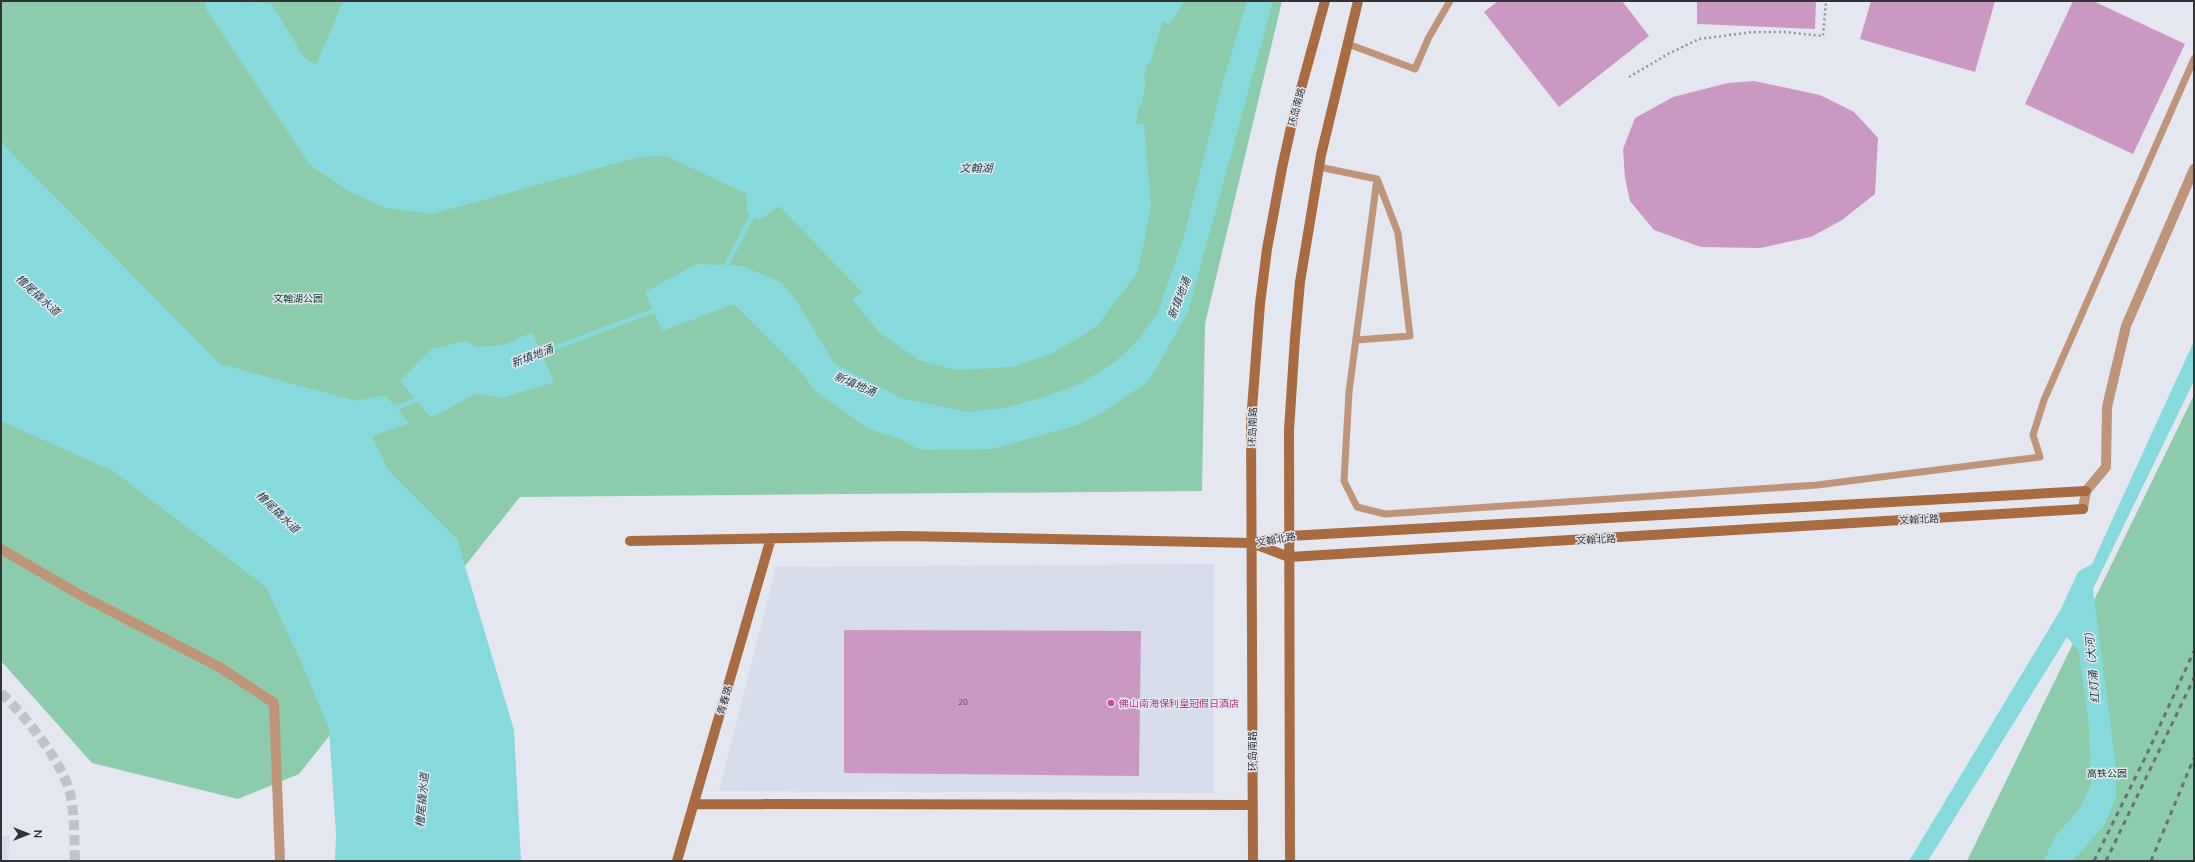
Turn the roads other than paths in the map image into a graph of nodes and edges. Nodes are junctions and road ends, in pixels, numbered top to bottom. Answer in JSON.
{"nodes":[{"id":1,"x":1325,"y":1,"type":"edge"},
{"id":2,"x":1358,"y":1,"type":"edge"},
{"id":3,"x":1450,"y":1,"type":"edge"},
{"id":4,"x":1348,"y":44,"type":"junction"},
{"id":5,"x":2194,"y":59,"type":"edge"},
{"id":6,"x":1319,"y":166,"type":"junction"},
{"id":7,"x":2194,"y":169,"type":"edge"},
{"id":8,"x":1377,"y":179,"type":"junction"},
{"id":9,"x":1356,"y":340,"type":"junction"},
{"id":10,"x":2086,"y":491,"type":"junction"},
{"id":11,"x":1289,"y":536,"type":"junction"},
{"id":12,"x":771,"y":538,"type":"junction"},
{"id":13,"x":630,"y":541,"type":"dead end"},
{"id":14,"x":1252,"y":543,"type":"junction"},
{"id":15,"x":1,"y":549,"type":"edge"},
{"id":16,"x":1289,"y":557,"type":"junction"},
{"id":17,"x":694,"y":804,"type":"junction"},
{"id":18,"x":1253,"y":805,"type":"junction"},
{"id":19,"x":280,"y":861,"type":"edge"},
{"id":20,"x":677,"y":861,"type":"edge"},
{"id":21,"x":1253,"y":861,"type":"edge"},
{"id":22,"x":1290,"y":861,"type":"edge"}],
"edges":[{"from":1,"to":14,"type":"street","name":"环岛南路"},
{"from":2,"to":4,"type":"street"},
{"from":3,"to":4,"type":"lane"},
{"from":4,"to":6,"type":"street"},
{"from":5,"to":9,"type":"lane"},
{"from":6,"to":8,"type":"lane"},
{"from":6,"to":11,"type":"street"},
{"from":7,"to":10,"type":"street"},
{"from":8,"to":9,"type":"lane"},
{"from":8,"to":9,"type":"lane"},
{"from":10,"to":11,"type":"street","name":"文翰北路"},
{"from":10,"to":16,"type":"street","name":"文翰北路"},
{"from":11,"to":14,"type":"street","name":"文翰北路"},
{"from":11,"to":16,"type":"street"},
{"from":12,"to":13,"type":"street"},
{"from":12,"to":14,"type":"street"},
{"from":12,"to":17,"type":"street","name":"青春路"},
{"from":14,"to":16,"type":"street","name":"文翰北路"},
{"from":14,"to":18,"type":"street","name":"环岛南路"},
{"from":15,"to":19,"type":"street"},
{"from":16,"to":22,"type":"street"},
{"from":17,"to":18,"type":"street"},
{"from":17,"to":20,"type":"street","name":"青春路"},
{"from":18,"to":21,"type":"street","name":"环岛南路"}]}
